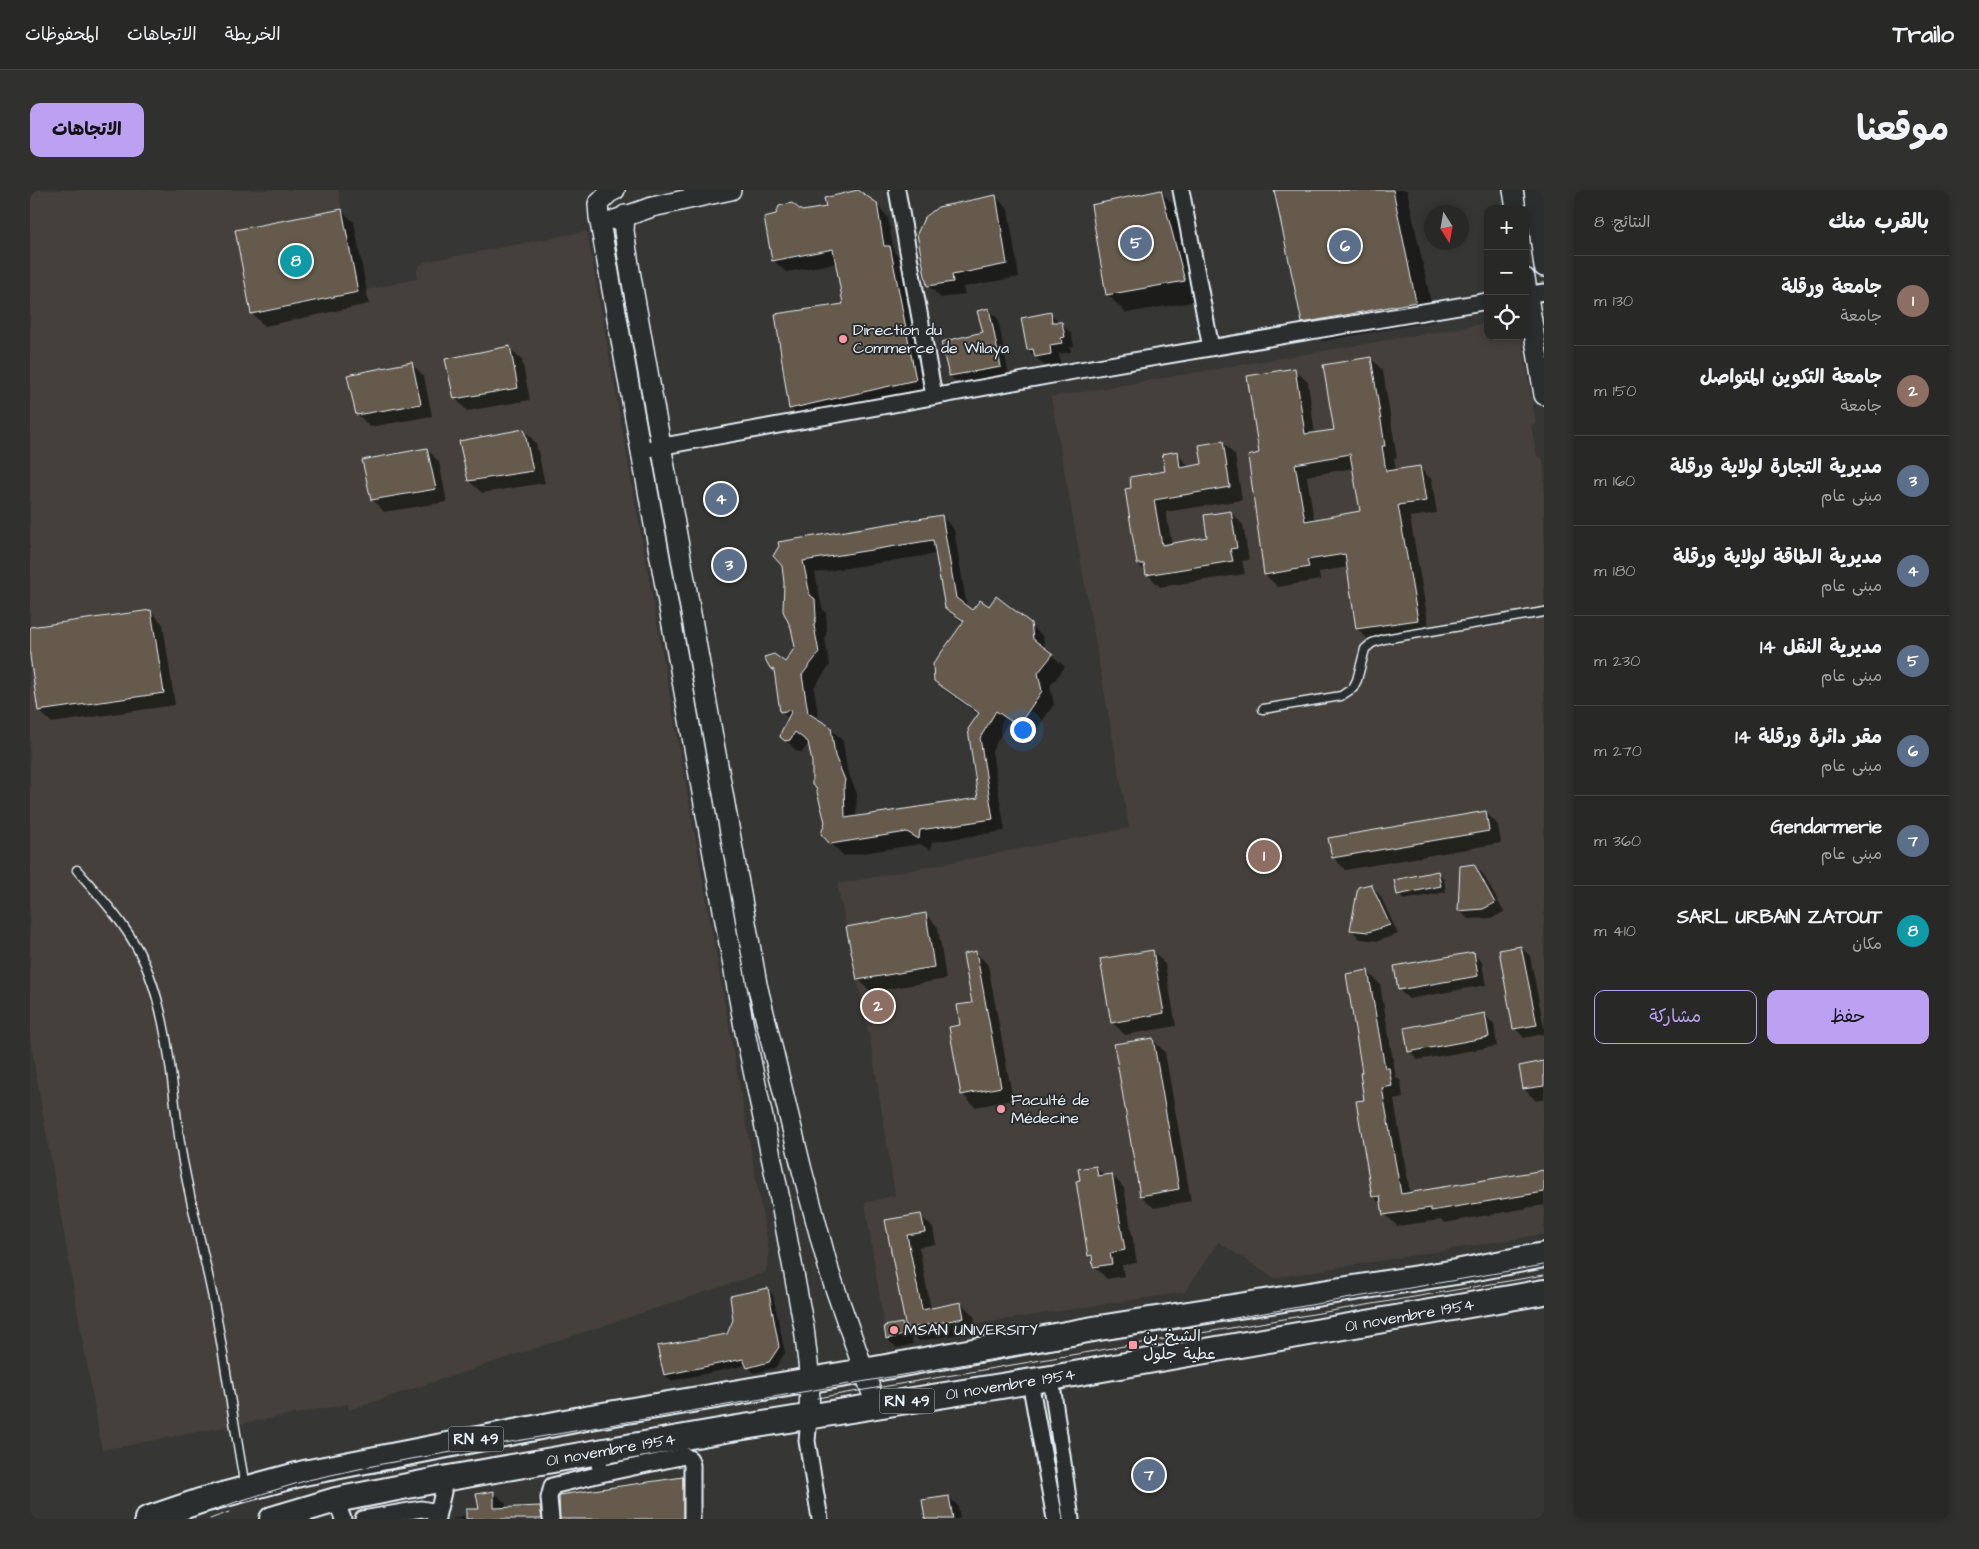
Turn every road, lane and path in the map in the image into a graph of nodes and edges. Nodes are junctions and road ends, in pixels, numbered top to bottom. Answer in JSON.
{"nodes":[{"id":1,"x":615,"y":190,"type":"edge"},
{"id":2,"x":731,"y":190,"type":"edge"},
{"id":3,"x":897,"y":190,"type":"edge"},
{"id":4,"x":1181,"y":190,"type":"edge"},
{"id":5,"x":1513,"y":190,"type":"edge"},
{"id":6,"x":1534,"y":190,"type":"edge"},
{"id":7,"x":592,"y":197,"type":"edge"},
{"id":8,"x":1515,"y":205,"type":"edge"},
{"id":9,"x":652,"y":207,"type":"junction"},
{"id":10,"x":625,"y":215,"type":"junction"},
{"id":11,"x":602,"y":228,"type":"junction"},
{"id":12,"x":625,"y":240,"type":"junction"},
{"id":13,"x":1544,"y":267,"type":"edge"},
{"id":14,"x":1531,"y":290,"type":"edge"},
{"id":15,"x":1484,"y":303,"type":"edge"},
{"id":16,"x":1211,"y":348,"type":"junction"},
{"id":17,"x":1544,"y":395,"type":"edge"},
{"id":18,"x":934,"y":396,"type":"junction"},
{"id":19,"x":662,"y":447,"type":"junction"},
{"id":20,"x":642,"y":450,"type":"junction"},
{"id":21,"x":1544,"y":612,"type":"edge"},
{"id":22,"x":1262,"y":709,"type":"dead end"},
{"id":23,"x":722,"y":787,"type":"junction"},
{"id":24,"x":702,"y":791,"type":"junction"},
{"id":25,"x":77,"y":870,"type":"dead end"},
{"id":26,"x":746,"y":924,"type":"junction"},
{"id":27,"x":726,"y":927,"type":"junction"},
{"id":28,"x":1544,"y":1255,"type":"edge"},
{"id":29,"x":1544,"y":1292,"type":"edge"},
{"id":30,"x":864,"y":1371,"type":"junction"},
{"id":31,"x":810,"y":1380,"type":"junction"},
{"id":32,"x":1038,"y":1387,"type":"junction"},
{"id":33,"x":876,"y":1406,"type":"junction"},
{"id":34,"x":809,"y":1418,"type":"junction"},
{"id":35,"x":599,"y":1464,"type":"junction"},
{"id":36,"x":443,"y":1479,"type":"junction"},
{"id":37,"x":245,"y":1488,"type":"junction"},
{"id":38,"x":340,"y":1509,"type":"edge"},
{"id":39,"x":437,"y":1518,"type":"edge"},
{"id":40,"x":147,"y":1519,"type":"edge"},
{"id":41,"x":272,"y":1519,"type":"edge"},
{"id":42,"x":363,"y":1519,"type":"edge"},
{"id":43,"x":551,"y":1519,"type":"edge"},
{"id":44,"x":692,"y":1519,"type":"edge"},
{"id":45,"x":820,"y":1519,"type":"edge"},
{"id":46,"x":1055,"y":1519,"type":"edge"},
{"id":47,"x":1071,"y":1519,"type":"edge"}],
"edges":[{"from":1,"to":7,"type":"street"},
{"from":2,"to":9,"type":"street"},
{"from":3,"to":18,"type":"street"},
{"from":4,"to":16,"type":"street"},
{"from":5,"to":8,"type":"street"},
{"from":6,"to":13,"type":"street"},
{"from":7,"to":10,"type":"street"},
{"from":7,"to":11,"type":"street"},
{"from":9,"to":10,"type":"street"},
{"from":9,"to":12,"type":"street"},
{"from":10,"to":11,"type":"street"},
{"from":10,"to":12,"type":"street"},
{"from":11,"to":20,"type":"street"},
{"from":12,"to":19,"type":"street"},
{"from":14,"to":17,"type":"street"},
{"from":15,"to":16,"type":"street"},
{"from":16,"to":18,"type":"street"},
{"from":18,"to":19,"type":"street"},
{"from":19,"to":20,"type":"street"},
{"from":19,"to":23,"type":"street"},
{"from":20,"to":24,"type":"street"},
{"from":21,"to":22,"type":"lane"},
{"from":23,"to":24,"type":"street"},
{"from":23,"to":26,"type":"street"},
{"from":24,"to":27,"type":"street"},
{"from":25,"to":37,"type":"lane"},
{"from":26,"to":27,"type":"street"},
{"from":26,"to":30,"type":"street"},
{"from":27,"to":31,"type":"street"},
{"from":28,"to":30,"type":"main road","number":"RN 49"},
{"from":29,"to":32,"type":"main road","name":"01 novembre 1954","number":"RN 49"},
{"from":30,"to":31,"type":"main road","number":"RN 49"},
{"from":30,"to":33,"type":"street"},
{"from":31,"to":34,"type":"street"},
{"from":31,"to":37,"type":"main road","number":"RN 49"},
{"from":32,"to":33,"type":"main road","name":"01 novembre 1954","number":"RN 49"},
{"from":32,"to":46,"type":"street"},
{"from":32,"to":47,"type":"street"},
{"from":33,"to":34,"type":"main road","name":"01 novembre 1954","number":"RN 49"},
{"from":34,"to":35,"type":"main road","name":"01 novembre 1954","number":"RN 49"},
{"from":34,"to":45,"type":"street"},
{"from":35,"to":36,"type":"main road","name":"01 novembre 1954","number":"RN 49"},
{"from":35,"to":43,"type":"street"},
{"from":35,"to":44,"type":"street"},
{"from":36,"to":38,"type":"main road","name":"01 novembre 1954","number":"RN 49"},
{"from":36,"to":39,"type":"street"},
{"from":37,"to":40,"type":"main road","number":"RN 49"},
{"from":38,"to":41,"type":"main road","name":"01 novembre 1954","number":"RN 49"},
{"from":39,"to":42,"type":"street"}]}
